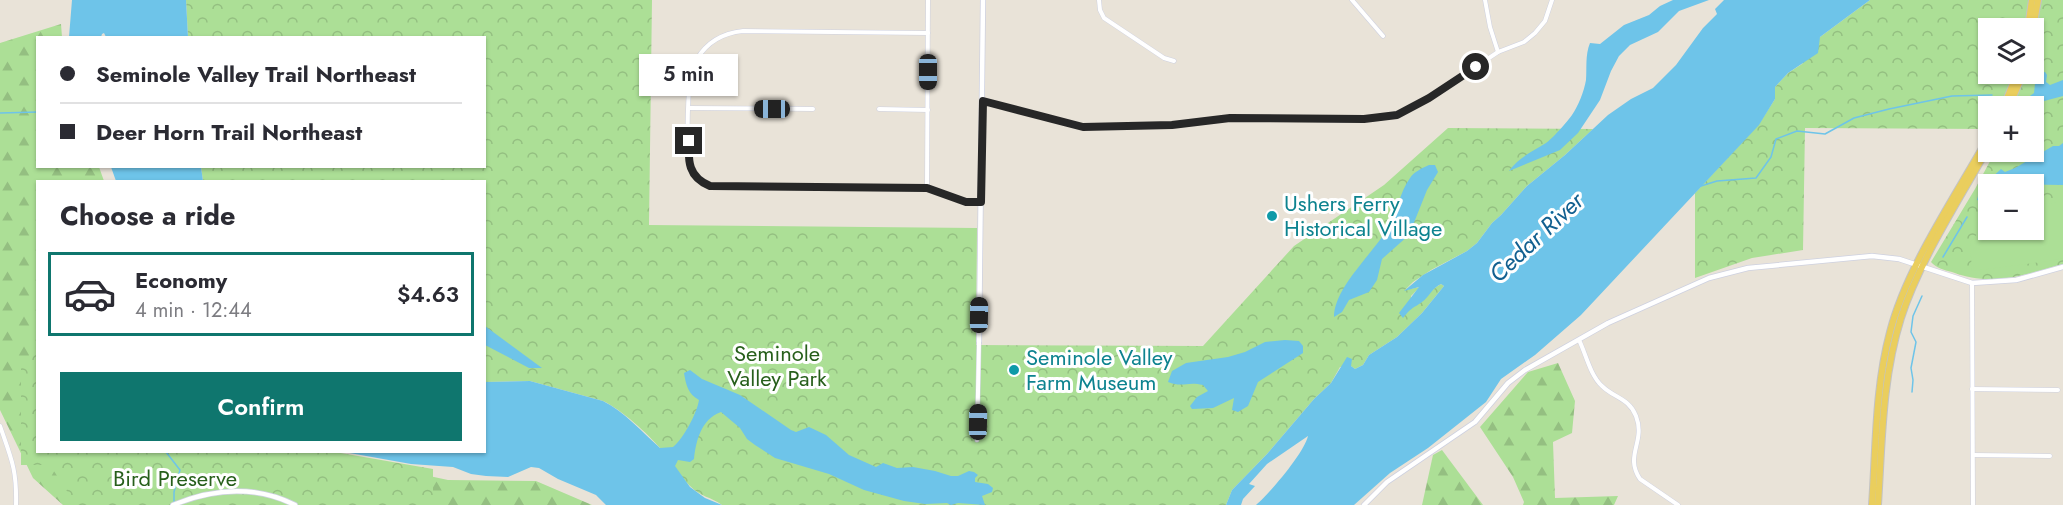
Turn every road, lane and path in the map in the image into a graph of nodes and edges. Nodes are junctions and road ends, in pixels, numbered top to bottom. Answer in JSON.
{"nodes":[{"id":1,"x":928,"y":0,"type":"edge"},
{"id":2,"x":983,"y":0,"type":"edge"},
{"id":3,"x":1099,"y":0,"type":"edge"},
{"id":4,"x":1352,"y":0,"type":"edge"},
{"id":5,"x":1485,"y":0,"type":"edge"},
{"id":6,"x":1552,"y":0,"type":"edge"},
{"id":7,"x":2032,"y":0,"type":"edge"},
{"id":8,"x":2038,"y":0,"type":"edge"},
{"id":9,"x":2029,"y":18,"type":"edge"},
{"id":10,"x":2035,"y":18,"type":"edge"},
{"id":11,"x":928,"y":33,"type":"junction"},
{"id":12,"x":1383,"y":36,"type":"dead end"},
{"id":13,"x":1498,"y":52,"type":"junction"},
{"id":14,"x":1174,"y":61,"type":"dead end"},
{"id":15,"x":983,"y":101,"type":"junction"},
{"id":16,"x":689,"y":108,"type":"junction"},
{"id":17,"x":813,"y":109,"type":"dead end"},
{"id":18,"x":879,"y":109,"type":"dead end"},
{"id":19,"x":928,"y":110,"type":"junction"},
{"id":20,"x":1978,"y":157,"type":"edge"},
{"id":21,"x":1980,"y":162,"type":"edge"},
{"id":22,"x":927,"y":188,"type":"junction"},
{"id":23,"x":981,"y":202,"type":"junction"},
{"id":24,"x":1919,"y":267,"type":"junction"},
{"id":25,"x":2063,"y":267,"type":"edge"},
{"id":26,"x":1972,"y":283,"type":"junction"},
{"id":27,"x":1579,"y":340,"type":"junction"},
{"id":28,"x":979,"y":342,"type":"joint"},
{"id":29,"x":1972,"y":389,"type":"junction"},
{"id":30,"x":2058,"y":390,"type":"dead end"},
{"id":31,"x":0,"y":426,"type":"edge"},
{"id":32,"x":977,"y":440,"type":"dead end"},
{"id":33,"x":1973,"y":455,"type":"junction"},
{"id":34,"x":2050,"y":456,"type":"dead end"},
{"id":35,"x":16,"y":505,"type":"edge"},
{"id":36,"x":173,"y":505,"type":"edge"},
{"id":37,"x":295,"y":505,"type":"edge"},
{"id":38,"x":1364,"y":505,"type":"edge"},
{"id":39,"x":1678,"y":505,"type":"edge"},
{"id":40,"x":1872,"y":505,"type":"edge"},
{"id":41,"x":1878,"y":505,"type":"edge"},
{"id":42,"x":1973,"y":505,"type":"edge"}],
"edges":[{"from":1,"to":11,"type":"street"},
{"from":2,"to":15,"type":"street"},
{"from":3,"to":14,"type":"street"},
{"from":4,"to":12,"type":"street"},
{"from":5,"to":13,"type":"street"},
{"from":6,"to":13,"type":"street"},
{"from":7,"to":9,"type":"main road"},
{"from":8,"to":10,"type":"main road"},
{"from":11,"to":16,"type":"street"},
{"from":11,"to":19,"type":"street"},
{"from":13,"to":15,"type":"street"},
{"from":15,"to":23,"type":"street"},
{"from":16,"to":17,"type":"street"},
{"from":16,"to":22,"type":"street"},
{"from":18,"to":19,"type":"street"},
{"from":19,"to":22,"type":"street"},
{"from":20,"to":24,"type":"main road"},
{"from":21,"to":24,"type":"main road"},
{"from":22,"to":23,"type":"street"},
{"from":23,"to":28,"type":"street"},
{"from":24,"to":26,"type":"street"},
{"from":24,"to":27,"type":"street"},
{"from":24,"to":40,"type":"main road"},
{"from":24,"to":41,"type":"main road"},
{"from":25,"to":26,"type":"street"},
{"from":26,"to":29,"type":"street"},
{"from":27,"to":38,"type":"street"},
{"from":27,"to":39,"type":"street"},
{"from":28,"to":32,"type":"street"},
{"from":29,"to":30,"type":"street"},
{"from":29,"to":33,"type":"street"},
{"from":31,"to":35,"type":"street"},
{"from":33,"to":34,"type":"street"},
{"from":33,"to":42,"type":"street"},
{"from":36,"to":37,"type":"street"}]}
